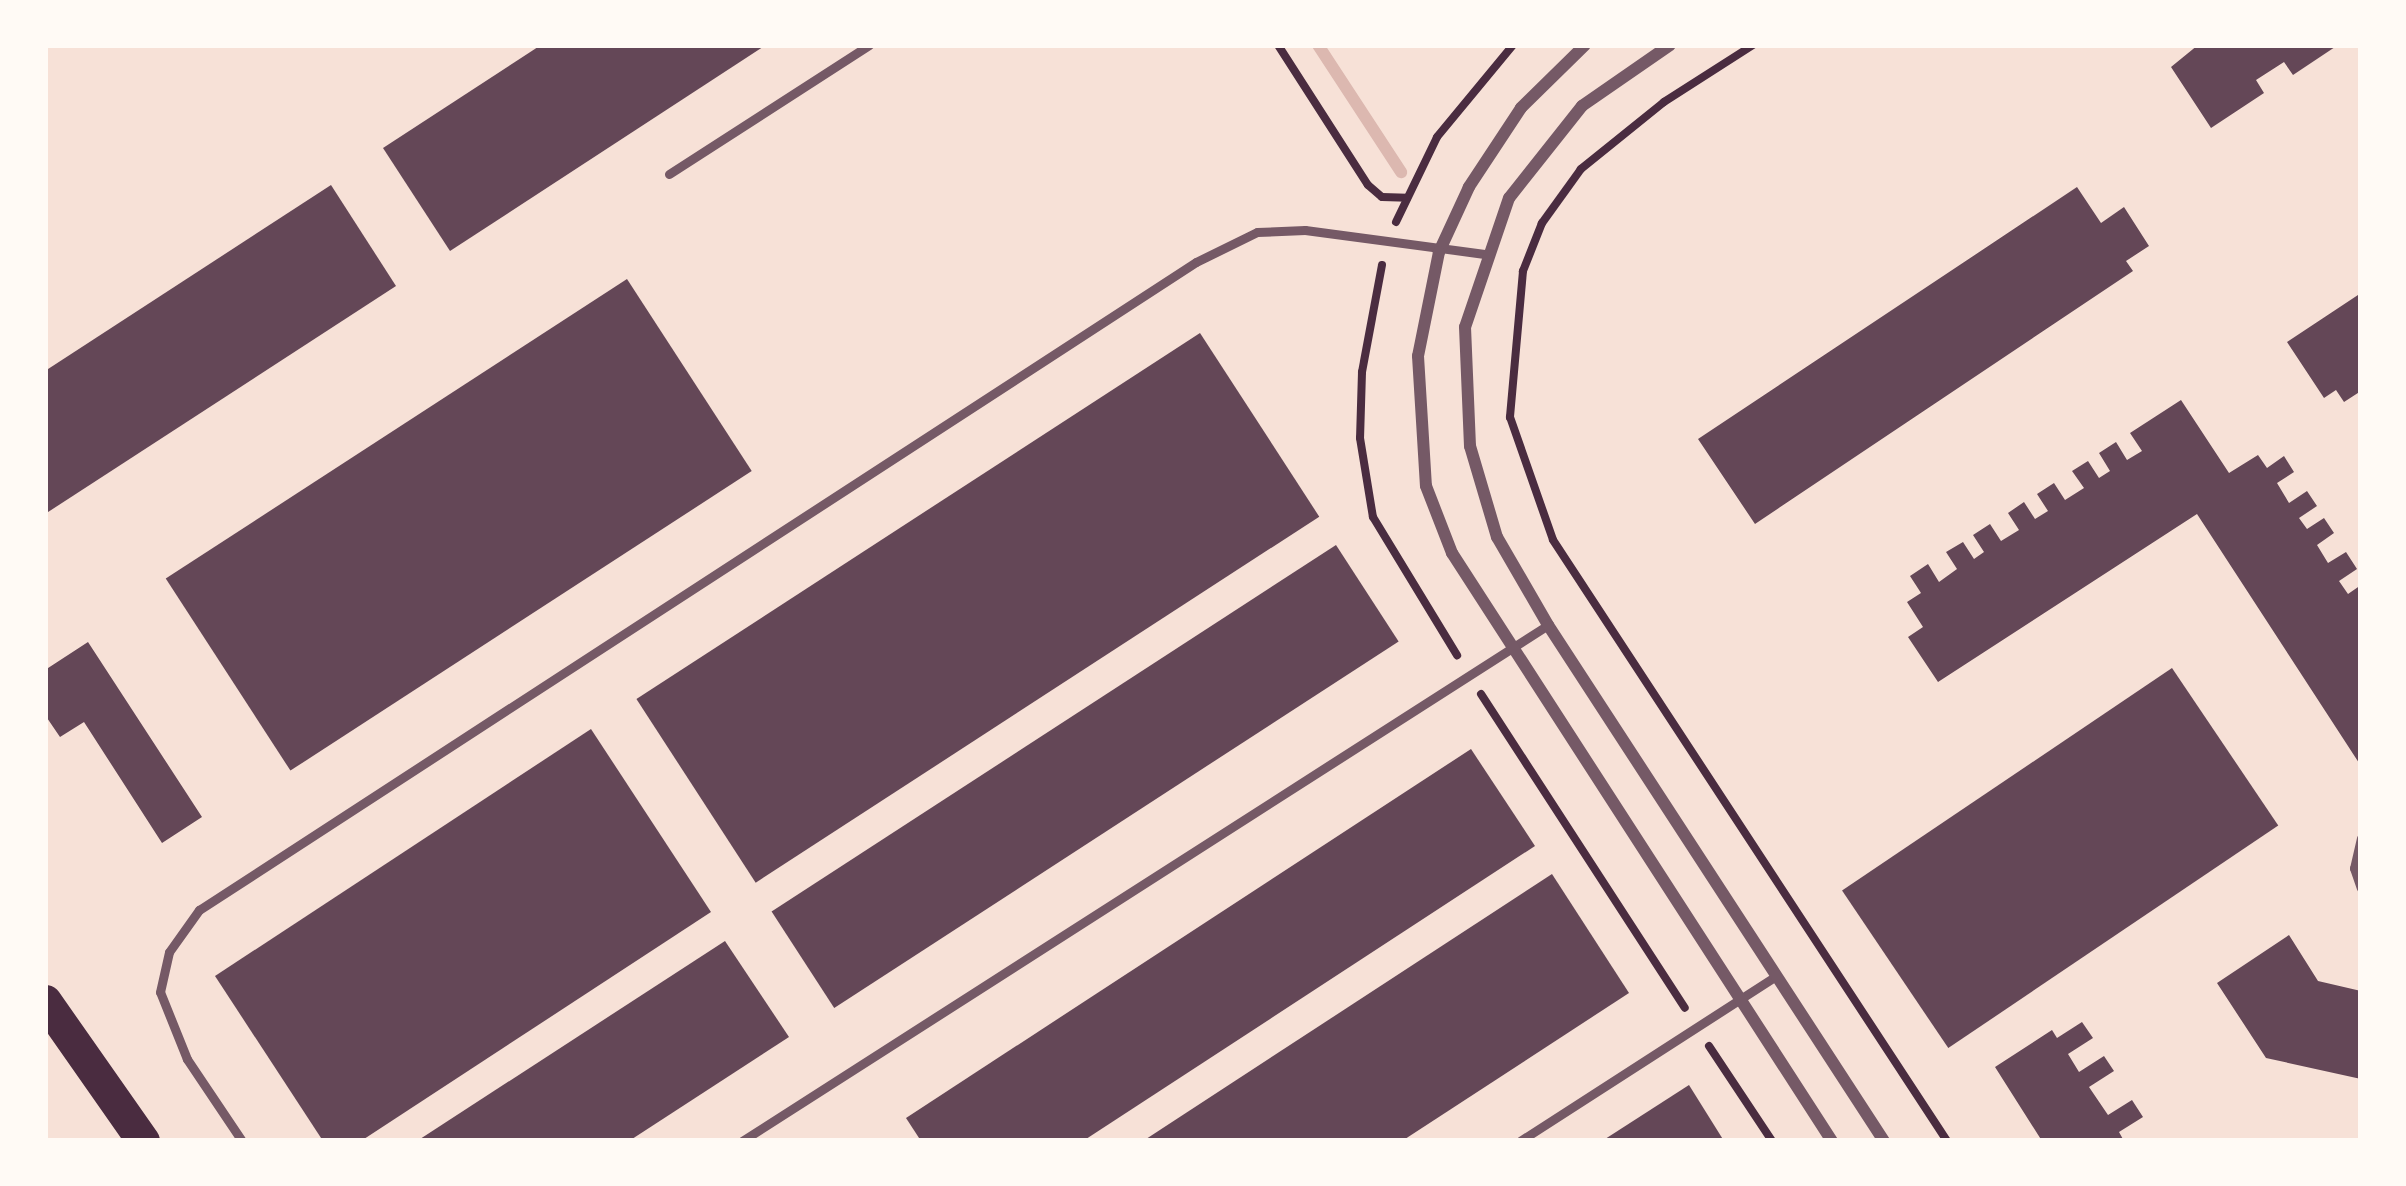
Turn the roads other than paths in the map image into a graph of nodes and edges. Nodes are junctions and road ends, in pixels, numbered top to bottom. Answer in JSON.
{"nodes":[{"id":1,"x":869,"y":45,"type":"edge"},
{"id":2,"x":1585,"y":45,"type":"edge"},
{"id":3,"x":1670,"y":45,"type":"edge"},
{"id":4,"x":669,"y":174,"type":"dead end"},
{"id":5,"x":1439,"y":252,"type":"junction"},
{"id":6,"x":1484,"y":254,"type":"junction"},
{"id":7,"x":1548,"y":625,"type":"junction"},
{"id":8,"x":1512,"y":647,"type":"junction"},
{"id":9,"x":2361,"y":838,"type":"edge"},
{"id":10,"x":2361,"y":888,"type":"edge"},
{"id":11,"x":1776,"y":976,"type":"junction"},
{"id":12,"x":1741,"y":1000,"type":"junction"},
{"id":13,"x":45,"y":1001,"type":"edge"},
{"id":14,"x":143,"y":1141,"type":"edge"},
{"id":15,"x":242,"y":1141,"type":"edge"},
{"id":16,"x":742,"y":1141,"type":"edge"},
{"id":17,"x":1520,"y":1141,"type":"edge"},
{"id":18,"x":1832,"y":1141,"type":"edge"},
{"id":19,"x":1884,"y":1141,"type":"edge"}],
"edges":[{"from":1,"to":4,"type":"lane"},
{"from":2,"to":5,"type":"street"},
{"from":3,"to":6,"type":"street"},
{"from":5,"to":6,"type":"lane"},
{"from":5,"to":8,"type":"street"},
{"from":5,"to":15,"type":"lane"},
{"from":6,"to":7,"type":"street"},
{"from":7,"to":8,"type":"lane"},
{"from":7,"to":11,"type":"street"},
{"from":8,"to":12,"type":"street"},
{"from":8,"to":16,"type":"lane"},
{"from":9,"to":10,"type":"lane"},
{"from":11,"to":12,"type":"lane"},
{"from":11,"to":19,"type":"street"},
{"from":12,"to":17,"type":"lane"},
{"from":12,"to":18,"type":"street"},
{"from":13,"to":14,"type":"highway"}]}
